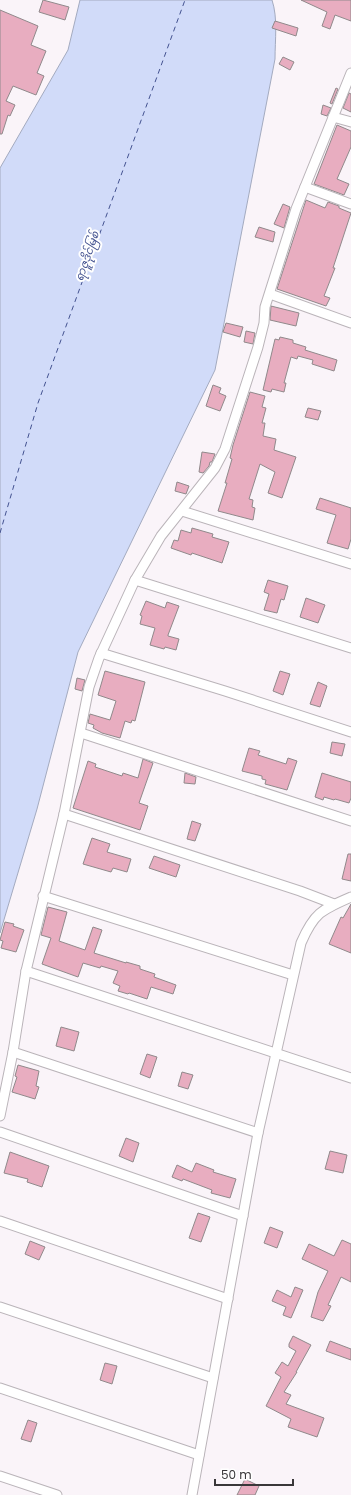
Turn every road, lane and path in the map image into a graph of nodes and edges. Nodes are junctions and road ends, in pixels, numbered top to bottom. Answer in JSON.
{"nodes":[{"id":1,"x":351,"y":73,"type":"edge"},
{"id":2,"x":333,"y":117,"type":"junction"},
{"id":3,"x":351,"y":122,"type":"edge"},
{"id":4,"x":305,"y":187,"type":"junction"},
{"id":5,"x":351,"y":204,"type":"edge"},
{"id":6,"x":270,"y":294,"type":"junction"},
{"id":7,"x":351,"y":323,"type":"edge"},
{"id":8,"x":182,"y":511,"type":"junction"},
{"id":9,"x":351,"y":564,"type":"edge"},
{"id":10,"x":135,"y":580,"type":"junction"},
{"id":11,"x":351,"y":648,"type":"edge"},
{"id":12,"x":101,"y":653,"type":"junction"},
{"id":13,"x":351,"y":732,"type":"edge"},
{"id":14,"x":81,"y":733,"type":"junction"},
{"id":15,"x":64,"y":814,"type":"junction"},
{"id":16,"x":351,"y":821,"type":"edge"},
{"id":17,"x":43,"y":896,"type":"junction"},
{"id":18,"x":351,"y":897,"type":"edge"},
{"id":19,"x":334,"y":904,"type":"junction"},
{"id":20,"x":26,"y":971,"type":"junction"},
{"id":21,"x":293,"y":975,"type":"junction"},
{"id":22,"x":13,"y":1052,"type":"junction"},
{"id":23,"x":275,"y":1052,"type":"junction"},
{"id":24,"x":351,"y":1078,"type":"edge"},
{"id":25,"x":0,"y":1116,"type":"edge"},
{"id":26,"x":0,"y":1132,"type":"edge"},
{"id":27,"x":258,"y":1133,"type":"junction"},
{"id":28,"x":243,"y":1216,"type":"junction"},
{"id":29,"x":0,"y":1221,"type":"edge"},
{"id":30,"x":228,"y":1298,"type":"junction"},
{"id":31,"x":0,"y":1307,"type":"edge"},
{"id":32,"x":213,"y":1378,"type":"junction"},
{"id":33,"x":0,"y":1388,"type":"edge"},
{"id":34,"x":199,"y":1455,"type":"junction"},
{"id":35,"x":0,"y":1476,"type":"edge"},
{"id":36,"x":57,"y":1495,"type":"edge"},
{"id":37,"x":192,"y":1495,"type":"edge"}],
"edges":[{"from":1,"to":2,"type":"street"},
{"from":2,"to":3,"type":"street"},
{"from":2,"to":4,"type":"street"},
{"from":4,"to":5,"type":"street"},
{"from":4,"to":6,"type":"street"},
{"from":6,"to":7,"type":"street"},
{"from":6,"to":8,"type":"street"},
{"from":8,"to":9,"type":"street"},
{"from":8,"to":10,"type":"street"},
{"from":10,"to":11,"type":"street"},
{"from":10,"to":12,"type":"street"},
{"from":12,"to":13,"type":"street"},
{"from":12,"to":14,"type":"street"},
{"from":14,"to":15,"type":"street"},
{"from":14,"to":16,"type":"street"},
{"from":15,"to":17,"type":"street"},
{"from":15,"to":19,"type":"street"},
{"from":17,"to":20,"type":"street"},
{"from":17,"to":21,"type":"street"},
{"from":18,"to":19,"type":"street"},
{"from":19,"to":21,"type":"street"},
{"from":20,"to":22,"type":"street"},
{"from":20,"to":23,"type":"street"},
{"from":21,"to":23,"type":"street"},
{"from":22,"to":25,"type":"street"},
{"from":22,"to":27,"type":"street"},
{"from":23,"to":24,"type":"street"},
{"from":23,"to":27,"type":"street"},
{"from":26,"to":28,"type":"street"},
{"from":27,"to":28,"type":"street"},
{"from":28,"to":30,"type":"street"},
{"from":29,"to":30,"type":"street"},
{"from":30,"to":32,"type":"street"},
{"from":31,"to":32,"type":"street"},
{"from":32,"to":34,"type":"street"},
{"from":33,"to":34,"type":"street"},
{"from":34,"to":37,"type":"street"},
{"from":35,"to":36,"type":"street"}]}
